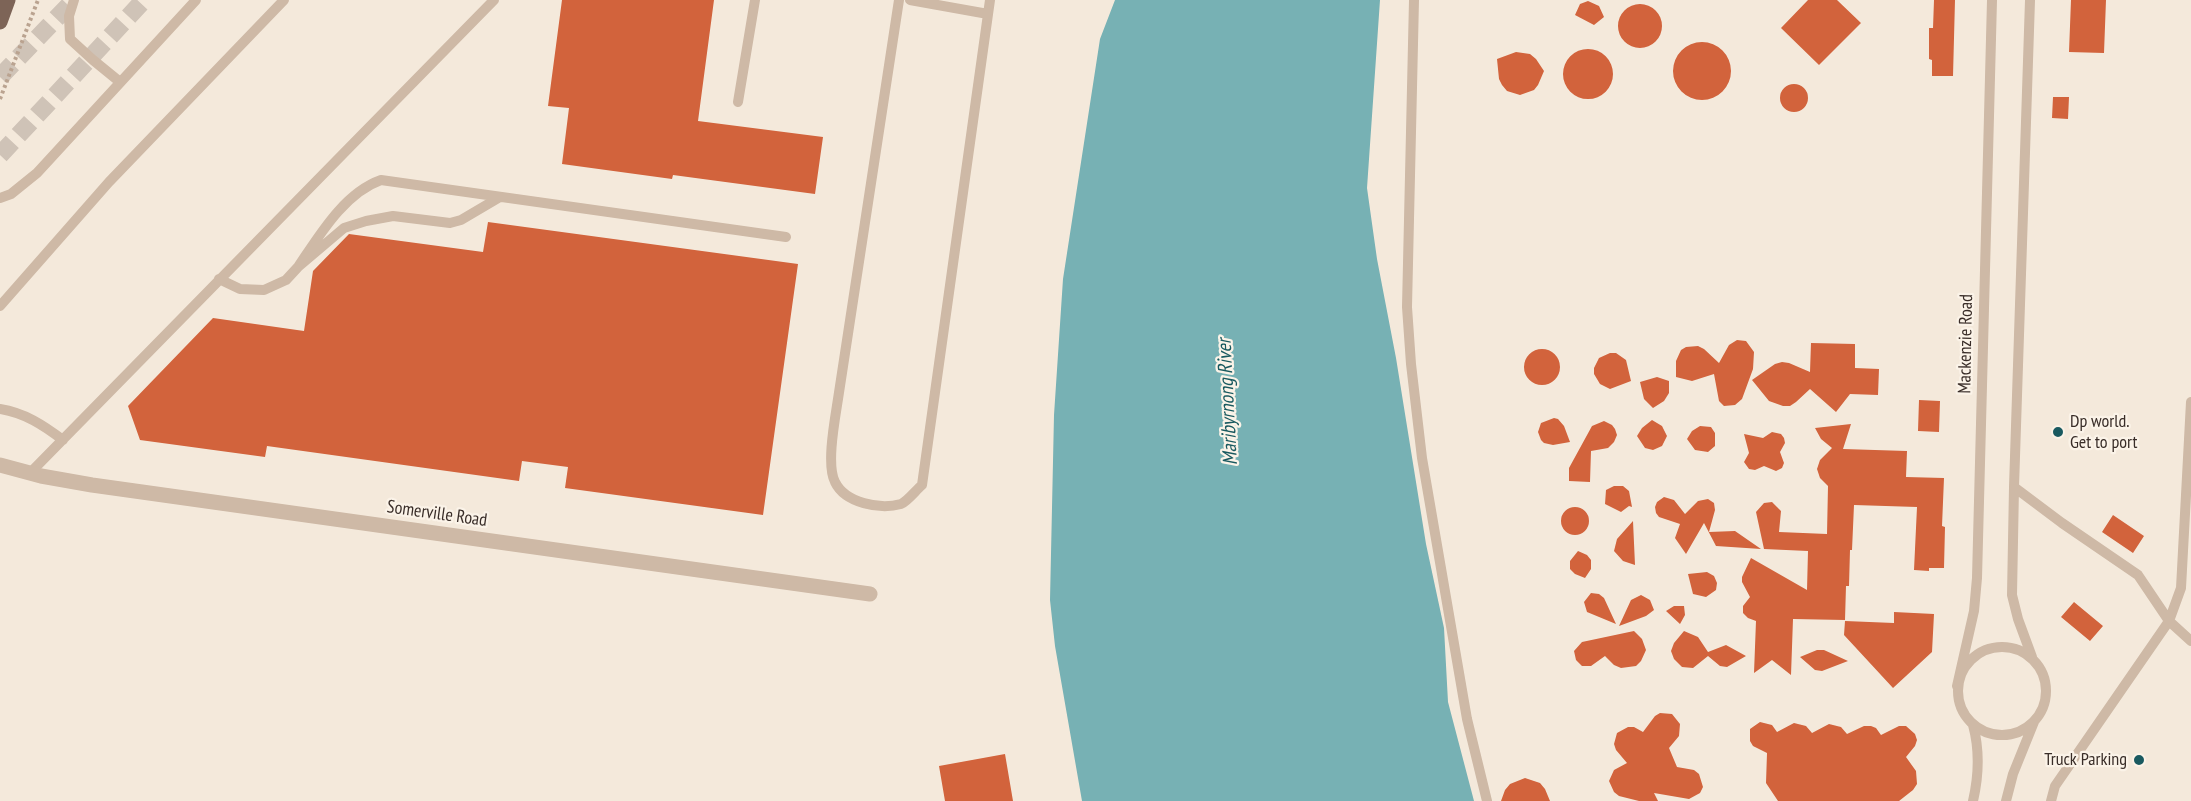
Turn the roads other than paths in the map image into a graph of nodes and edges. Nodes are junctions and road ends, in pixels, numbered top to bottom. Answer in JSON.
{"nodes":[{"id":1,"x":8,"y":0,"type":"edge"},
{"id":2,"x":74,"y":0,"type":"edge"},
{"id":3,"x":196,"y":0,"type":"edge"},
{"id":4,"x":284,"y":0,"type":"edge"},
{"id":5,"x":755,"y":0,"type":"edge"},
{"id":6,"x":899,"y":0,"type":"edge"},
{"id":7,"x":910,"y":0,"type":"edge"},
{"id":8,"x":990,"y":0,"type":"edge"},
{"id":9,"x":1414,"y":0,"type":"edge"},
{"id":10,"x":1992,"y":0,"type":"edge"},
{"id":11,"x":2030,"y":0,"type":"edge"},
{"id":12,"x":493,"y":1,"type":"edge"},
{"id":13,"x":988,"y":14,"type":"junction"},
{"id":14,"x":0,"y":22,"type":"edge"},
{"id":15,"x":120,"y":82,"type":"junction"},
{"id":16,"x":738,"y":102,"type":"dead end"},
{"id":17,"x":501,"y":197,"type":"junction"},
{"id":18,"x":0,"y":198,"type":"edge"},
{"id":19,"x":786,"y":237,"type":"dead end"},
{"id":20,"x":298,"y":267,"type":"junction"},
{"id":21,"x":219,"y":279,"type":"junction"},
{"id":22,"x":0,"y":306,"type":"edge"},
{"id":23,"x":2191,"y":402,"type":"edge"},
{"id":24,"x":0,"y":409,"type":"edge"},
{"id":25,"x":63,"y":440,"type":"junction"},
{"id":26,"x":0,"y":465,"type":"edge"},
{"id":27,"x":30,"y":473,"type":"junction"},
{"id":28,"x":2014,"y":487,"type":"junction"},
{"id":29,"x":870,"y":594,"type":"dead end"},
{"id":30,"x":2169,"y":621,"type":"junction"},
{"id":31,"x":2191,"y":641,"type":"edge"},
{"id":32,"x":2032,"y":657,"type":"junction"},
{"id":33,"x":1958,"y":686,"type":"junction"},
{"id":34,"x":2034,"y":722,"type":"junction"},
{"id":35,"x":1973,"y":725,"type":"junction"},
{"id":36,"x":1487,"y":801,"type":"edge"},
{"id":37,"x":1973,"y":801,"type":"edge"},
{"id":38,"x":2007,"y":801,"type":"edge"},
{"id":39,"x":2051,"y":801,"type":"edge"}],
"edges":[{"from":1,"to":14,"type":"main road"},
{"from":2,"to":15,"type":"lane"},
{"from":3,"to":15,"type":"lane"},
{"from":4,"to":22,"type":"lane"},
{"from":5,"to":16,"type":"lane"},
{"from":6,"to":13,"type":"lane"},
{"from":7,"to":13,"type":"lane"},
{"from":8,"to":13,"type":"lane"},
{"from":9,"to":36,"type":"lane"},
{"from":10,"to":33,"type":"lane","name":"Mackenzie Road"},
{"from":11,"to":28,"type":"lane"},
{"from":12,"to":21,"type":"lane"},
{"from":15,"to":18,"type":"lane"},
{"from":17,"to":19,"type":"lane"},
{"from":17,"to":20,"type":"lane"},
{"from":17,"to":20,"type":"lane"},
{"from":20,"to":21,"type":"lane"},
{"from":21,"to":25,"type":"lane"},
{"from":23,"to":30,"type":"lane"},
{"from":24,"to":25,"type":"lane"},
{"from":25,"to":27,"type":"lane"},
{"from":26,"to":27,"type":"street","name":"Somerville Road"},
{"from":27,"to":29,"type":"street","name":"Somerville Road"},
{"from":28,"to":30,"type":"lane"},
{"from":28,"to":32,"type":"lane"},
{"from":30,"to":31,"type":"lane"},
{"from":30,"to":39,"type":"lane"},
{"from":32,"to":33,"type":"lane"},
{"from":32,"to":34,"type":"lane"},
{"from":33,"to":35,"type":"lane"},
{"from":34,"to":35,"type":"lane"},
{"from":34,"to":38,"type":"lane"},
{"from":35,"to":37,"type":"lane"}]}
